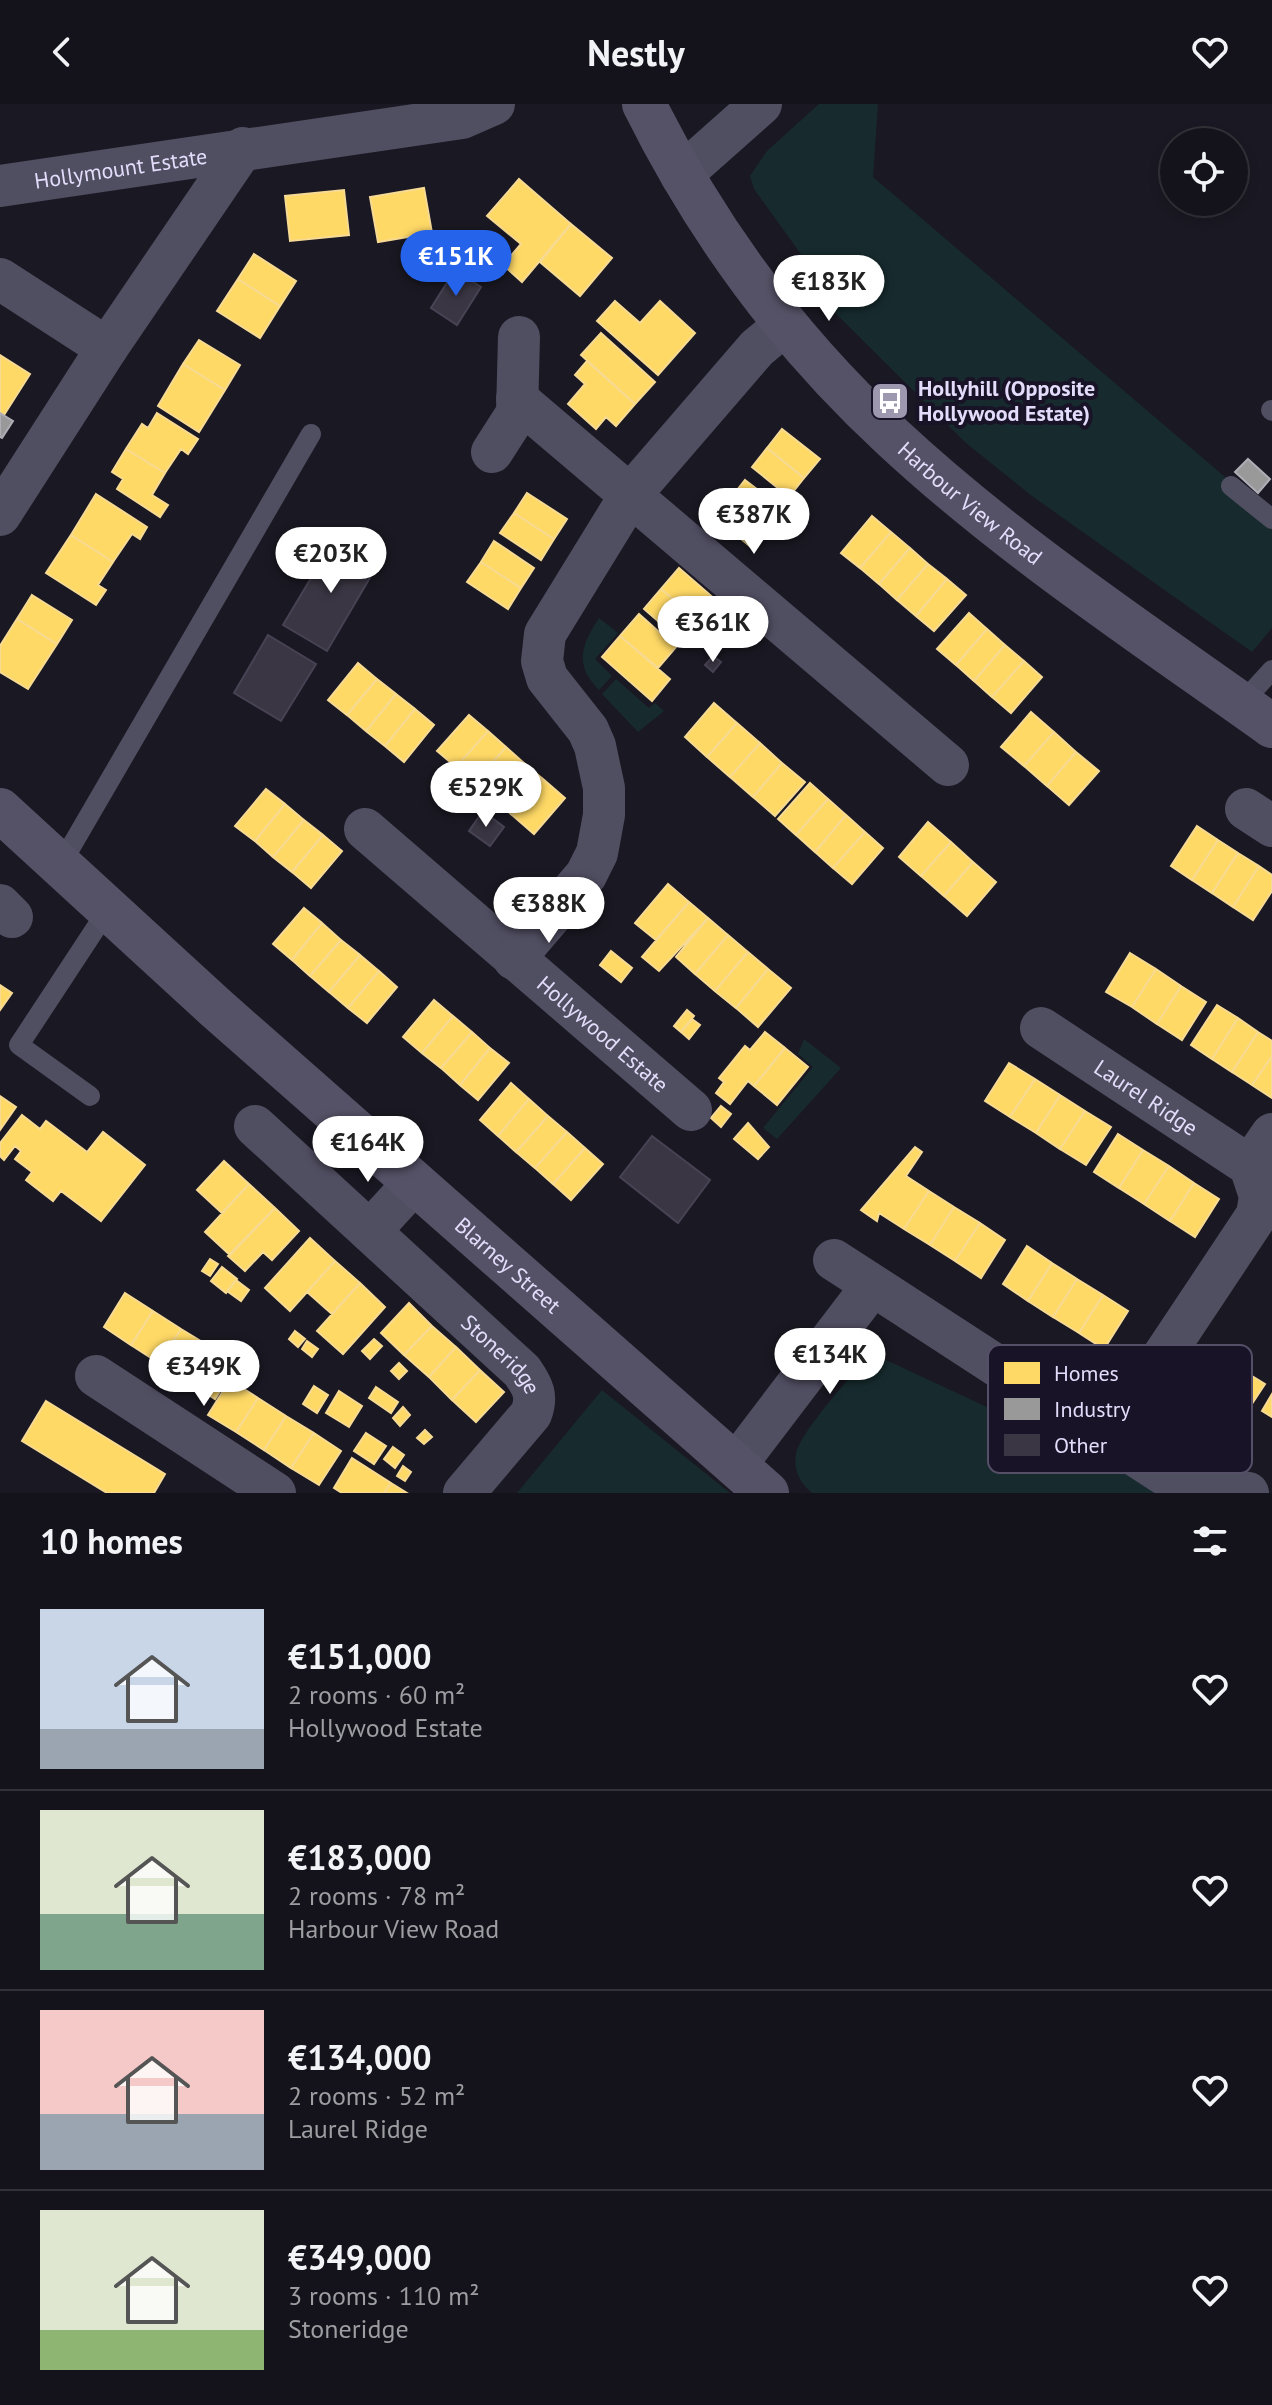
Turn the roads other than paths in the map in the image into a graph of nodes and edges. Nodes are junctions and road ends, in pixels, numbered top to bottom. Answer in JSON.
{"nodes":[{"id":1,"x":494,"y":104,"type":"edge"},
{"id":2,"x":644,"y":104,"type":"edge"},
{"id":3,"x":761,"y":104,"type":"edge"},
{"id":4,"x":243,"y":148,"type":"junction"},
{"id":5,"x":681,"y":175,"type":"junction"},
{"id":6,"x":0,"y":186,"type":"edge"},
{"id":7,"x":0,"y":279,"type":"edge"},
{"id":8,"x":786,"y":324,"type":"junction"},
{"id":9,"x":519,"y":337,"type":"dead end"},
{"id":10,"x":107,"y":348,"type":"junction"},
{"id":11,"x":517,"y":399,"type":"junction"},
{"id":12,"x":311,"y":434,"type":"dead end"},
{"id":13,"x":492,"y":452,"type":"dead end"},
{"id":14,"x":1231,"y":486,"type":"dead end"},
{"id":15,"x":631,"y":494,"type":"junction"},
{"id":16,"x":1269,"y":510,"type":"edge"},
{"id":17,"x":0,"y":515,"type":"edge"},
{"id":18,"x":1272,"y":670,"type":"edge"},
{"id":19,"x":1256,"y":715,"type":"edge"},
{"id":20,"x":948,"y":765,"type":"dead end"},
{"id":21,"x":0,"y":810,"type":"edge"},
{"id":22,"x":365,"y":829,"type":"dead end"},
{"id":23,"x":61,"y":864,"type":"junction"},
{"id":24,"x":109,"y":908,"type":"junction"},
{"id":25,"x":514,"y":959,"type":"junction"},
{"id":26,"x":1041,"y":1028,"type":"dead end"},
{"id":27,"x":90,"y":1096,"type":"dead end"},
{"id":28,"x":691,"y":1110,"type":"dead end"},
{"id":29,"x":255,"y":1126,"type":"dead end"},
{"id":30,"x":1261,"y":1150,"type":"edge"},
{"id":31,"x":415,"y":1182,"type":"junction"},
{"id":32,"x":370,"y":1231,"type":"junction"},
{"id":33,"x":834,"y":1260,"type":"dead end"},
{"id":34,"x":872,"y":1286,"type":"junction"},
{"id":35,"x":1171,"y":1345,"type":"edge"},
{"id":36,"x":988,"y":1361,"type":"edge"},
{"id":37,"x":96,"y":1376,"type":"dead end"},
{"id":38,"x":1162,"y":1473,"type":"edge"},
{"id":39,"x":751,"y":1480,"type":"edge"},
{"id":40,"x":275,"y":1493,"type":"edge"},
{"id":41,"x":464,"y":1493,"type":"edge"},
{"id":42,"x":1248,"y":1493,"type":"edge"}],
"edges":[{"from":1,"to":4,"type":"street","name":"Hollymount Estate"},
{"from":2,"to":5,"type":"street","name":"Harbour View Road"},
{"from":3,"to":5,"type":"street"},
{"from":4,"to":6,"type":"street","name":"Hollymount Estate"},
{"from":4,"to":10,"type":"street","name":"Hollymount Estate"},
{"from":5,"to":8,"type":"street","name":"Harbour View Road"},
{"from":7,"to":10,"type":"street"},
{"from":8,"to":15,"type":"street"},
{"from":8,"to":19,"type":"street","name":"Harbour View Road"},
{"from":9,"to":11,"type":"street"},
{"from":10,"to":17,"type":"street","name":"Hollymount Estate"},
{"from":11,"to":13,"type":"street"},
{"from":11,"to":15,"type":"street"},
{"from":12,"to":23,"type":"lane"},
{"from":14,"to":16,"type":"lane"},
{"from":15,"to":20,"type":"street"},
{"from":15,"to":25,"type":"street"},
{"from":18,"to":19,"type":"lane"},
{"from":21,"to":23,"type":"street","name":"Blarney Street"},
{"from":22,"to":25,"type":"street","name":"Hollywood Estate"},
{"from":23,"to":24,"type":"street","name":"Blarney Street"},
{"from":24,"to":27,"type":"lane"},
{"from":24,"to":31,"type":"street","name":"Blarney Street"},
{"from":25,"to":28,"type":"street","name":"Hollywood Estate"},
{"from":26,"to":30,"type":"street","name":"Laurel Ridge"},
{"from":29,"to":32,"type":"street","name":"Stoneridge"},
{"from":30,"to":35,"type":"street","name":"Laurel Ridge"},
{"from":31,"to":32,"type":"street"},
{"from":31,"to":39,"type":"street","name":"Blarney Street"},
{"from":32,"to":41,"type":"street","name":"Stoneridge"},
{"from":33,"to":34,"type":"street"},
{"from":34,"to":36,"type":"street"},
{"from":34,"to":39,"type":"street"},
{"from":37,"to":40,"type":"street"},
{"from":38,"to":42,"type":"street"}]}
